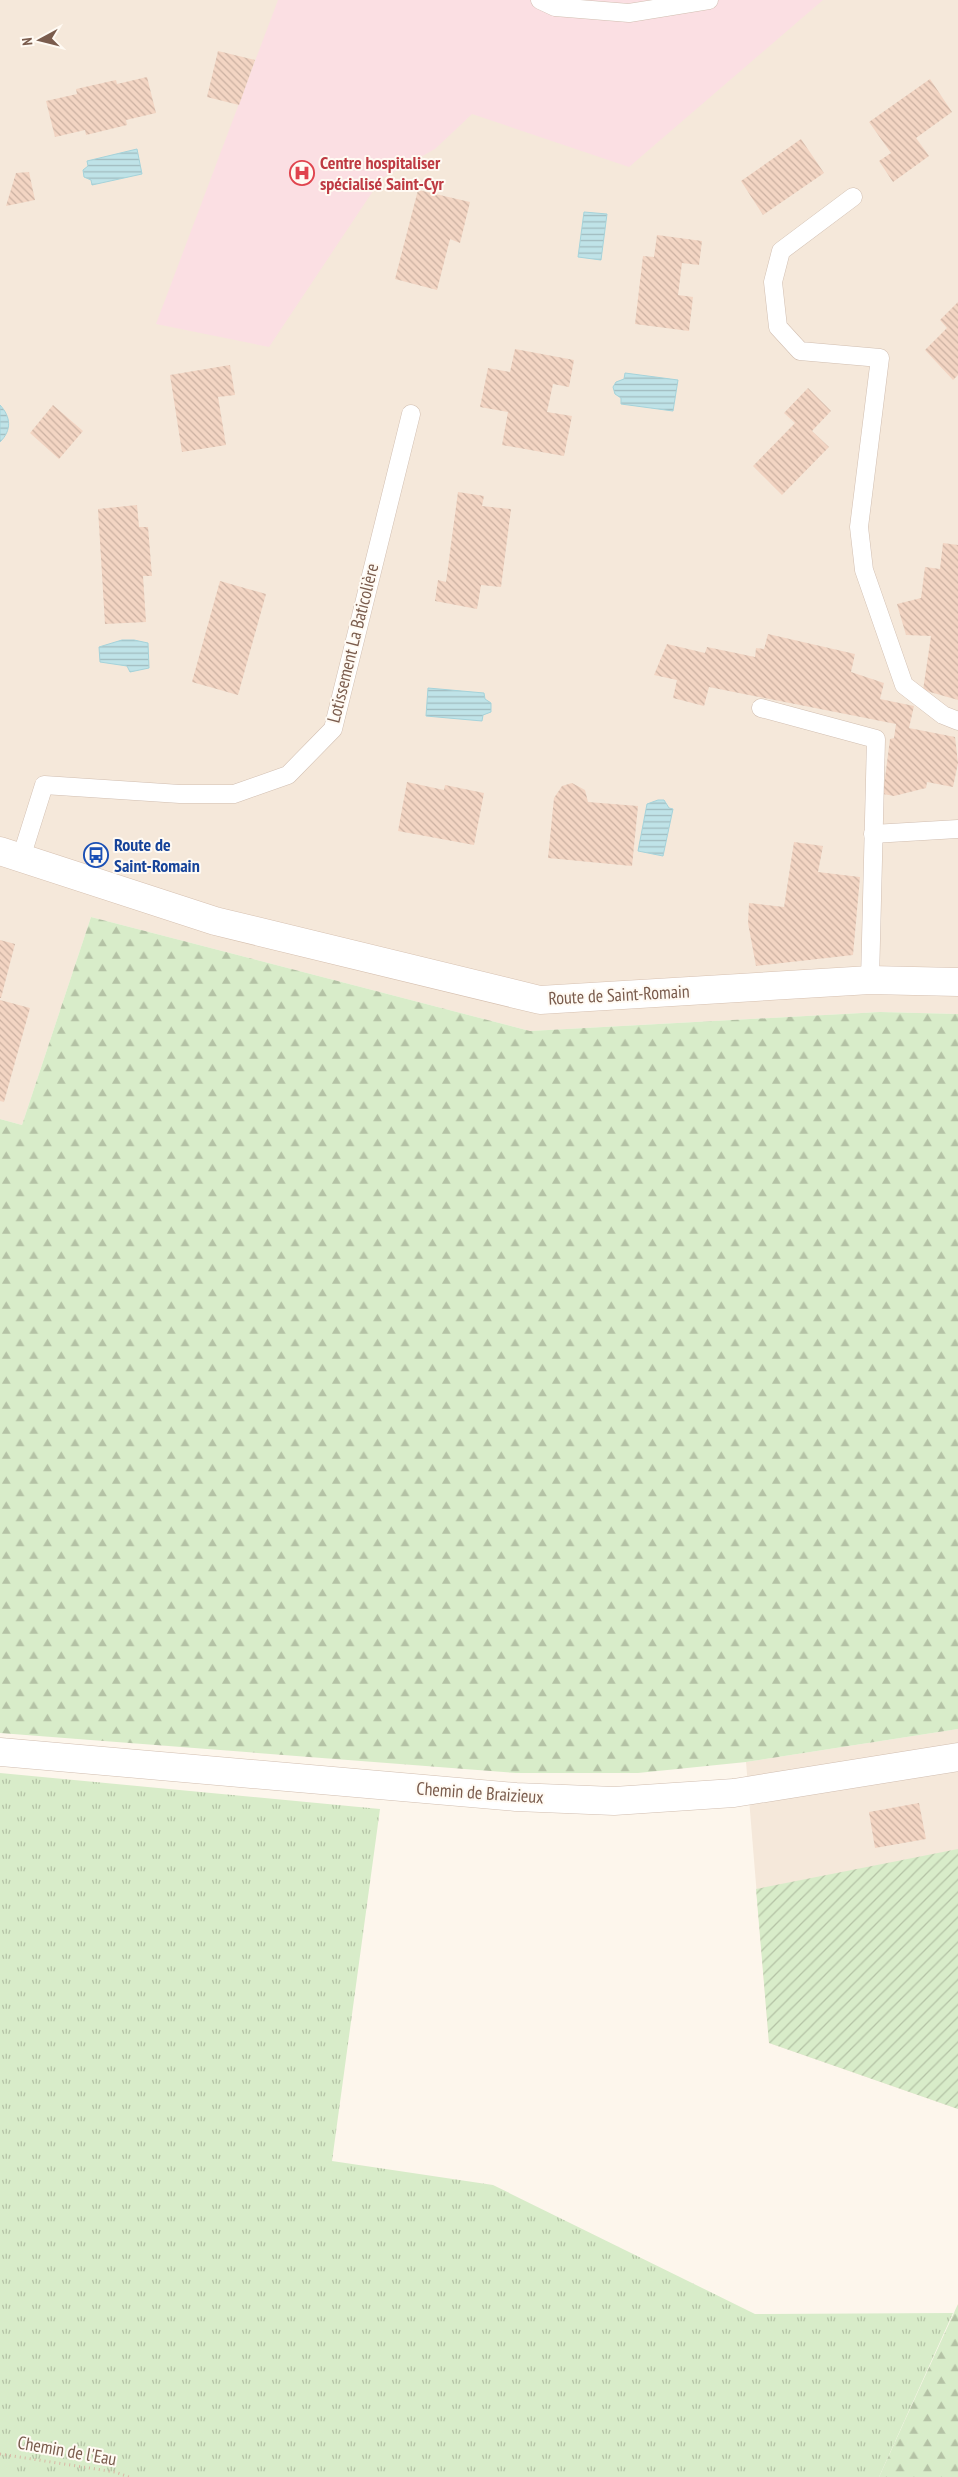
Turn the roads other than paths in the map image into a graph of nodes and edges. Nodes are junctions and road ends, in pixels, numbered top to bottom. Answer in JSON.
{"nodes":[{"id":1,"x":540,"y":0,"type":"edge"},
{"id":2,"x":709,"y":0,"type":"edge"},
{"id":3,"x":853,"y":197,"type":"dead end"},
{"id":4,"x":411,"y":414,"type":"dead end"},
{"id":5,"x":762,"y":708,"type":"dead end"},
{"id":6,"x":958,"y":721,"type":"edge"},
{"id":7,"x":958,"y":829,"type":"edge"},
{"id":8,"x":873,"y":834,"type":"junction"},
{"id":9,"x":11,"y":854,"type":"edge"},
{"id":10,"x":870,"y":980,"type":"junction"},
{"id":11,"x":958,"y":982,"type":"edge"},
{"id":12,"x":0,"y":1752,"type":"edge"},
{"id":13,"x":958,"y":1757,"type":"edge"}],
"edges":[{"from":1,"to":2,"type":"lane"},
{"from":3,"to":6,"type":"lane"},
{"from":4,"to":9,"type":"lane","name":"Lotissement La Baticolière"},
{"from":5,"to":8,"type":"lane"},
{"from":7,"to":8,"type":"lane"},
{"from":8,"to":10,"type":"lane"},
{"from":9,"to":10,"type":"street","name":"Route de Saint-Romain"},
{"from":10,"to":11,"type":"street","name":"Route de Saint-Romain"},
{"from":12,"to":13,"type":"street","name":"Chemin de Braizieux"}]}
